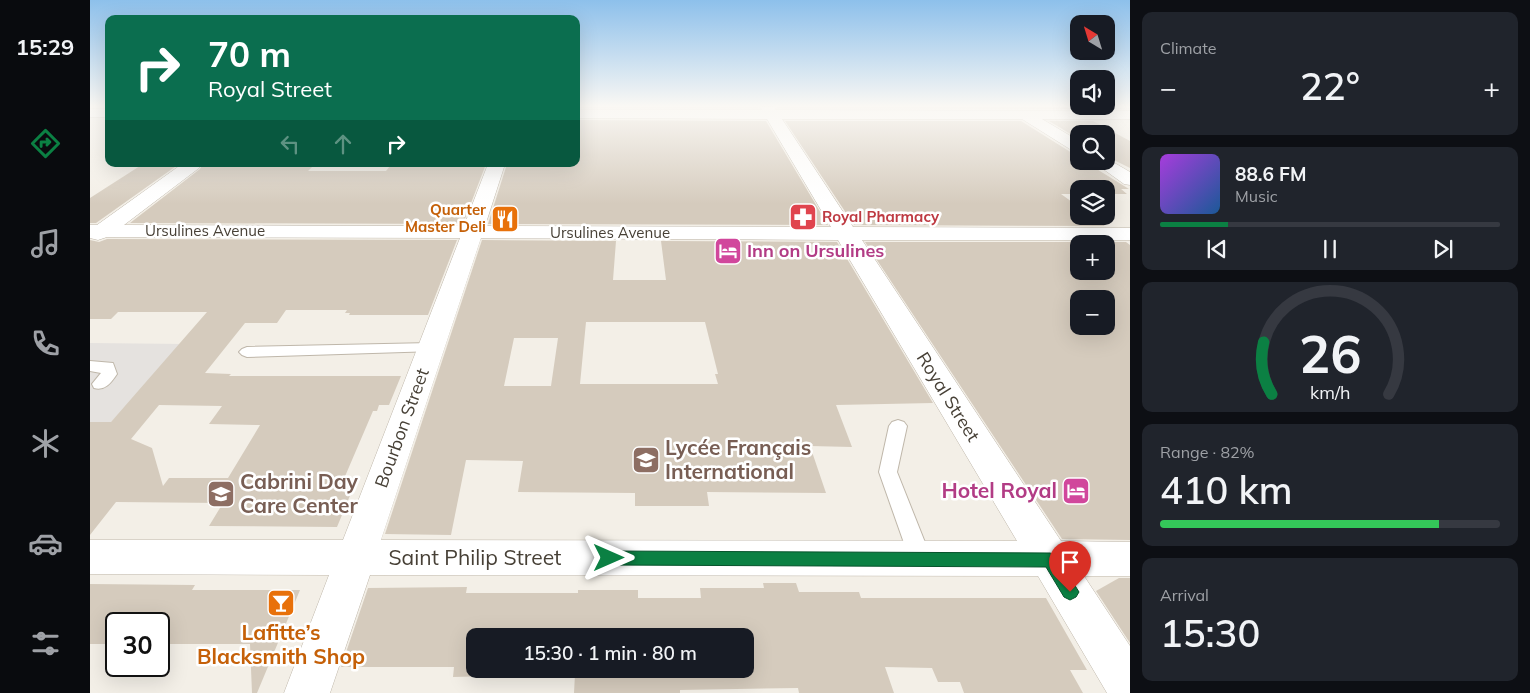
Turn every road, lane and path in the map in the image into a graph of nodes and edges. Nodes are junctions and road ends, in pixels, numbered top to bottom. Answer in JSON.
{"nodes":[{"id":1,"x":787,"y":139,"type":"edge"},
{"id":2,"x":189,"y":167,"type":"edge"},
{"id":3,"x":496,"y":167,"type":"edge"},
{"id":4,"x":1114,"y":170,"type":"edge"},
{"id":5,"x":1130,"y":180,"type":"edge"},
{"id":6,"x":472,"y":232,"type":"junction"},
{"id":7,"x":94,"y":234,"type":"edge"},
{"id":8,"x":846,"y":234,"type":"junction"},
{"id":9,"x":1130,"y":234,"type":"edge"},
{"id":10,"x":431,"y":348,"type":"junction"},
{"id":11,"x":247,"y":352,"type":"dead end"},
{"id":12,"x":90,"y":366,"type":"edge"},
{"id":13,"x":100,"y":384,"type":"dead end"},
{"id":14,"x":898,"y":426,"type":"dead end"},
{"id":15,"x":90,"y":557,"type":"edge"},
{"id":16,"x":356,"y":557,"type":"junction"},
{"id":17,"x":1130,"y":559,"type":"edge"},
{"id":18,"x":921,"y":560,"type":"junction"},
{"id":19,"x":1050,"y":560,"type":"junction"},
{"id":20,"x":1130,"y":688,"type":"edge"},
{"id":21,"x":307,"y":693,"type":"edge"}],
"edges":[{"from":1,"to":8,"type":"street","name":"Royal Street"},
{"from":2,"to":7,"type":"street"},
{"from":3,"to":6,"type":"street","name":"Bourbon Street"},
{"from":4,"to":5,"type":"street"},
{"from":6,"to":7,"type":"street","name":"Ursulines Avenue"},
{"from":6,"to":8,"type":"street","name":"Ursulines Avenue"},
{"from":6,"to":10,"type":"street","name":"Bourbon Street"},
{"from":8,"to":9,"type":"street","name":"Ursulines Avenue"},
{"from":8,"to":19,"type":"street","name":"Royal Street"},
{"from":10,"to":11,"type":"lane"},
{"from":10,"to":16,"type":"street","name":"Bourbon Street"},
{"from":12,"to":13,"type":"lane"},
{"from":14,"to":18,"type":"lane"},
{"from":15,"to":16,"type":"street","name":"Saint Philip Street"},
{"from":16,"to":18,"type":"street","name":"Saint Philip Street"},
{"from":16,"to":21,"type":"street","name":"Bourbon Street"},
{"from":17,"to":19,"type":"street","name":"Saint Philip Street"},
{"from":18,"to":19,"type":"street","name":"Saint Philip Street"},
{"from":19,"to":20,"type":"street","name":"Royal Street"}]}
